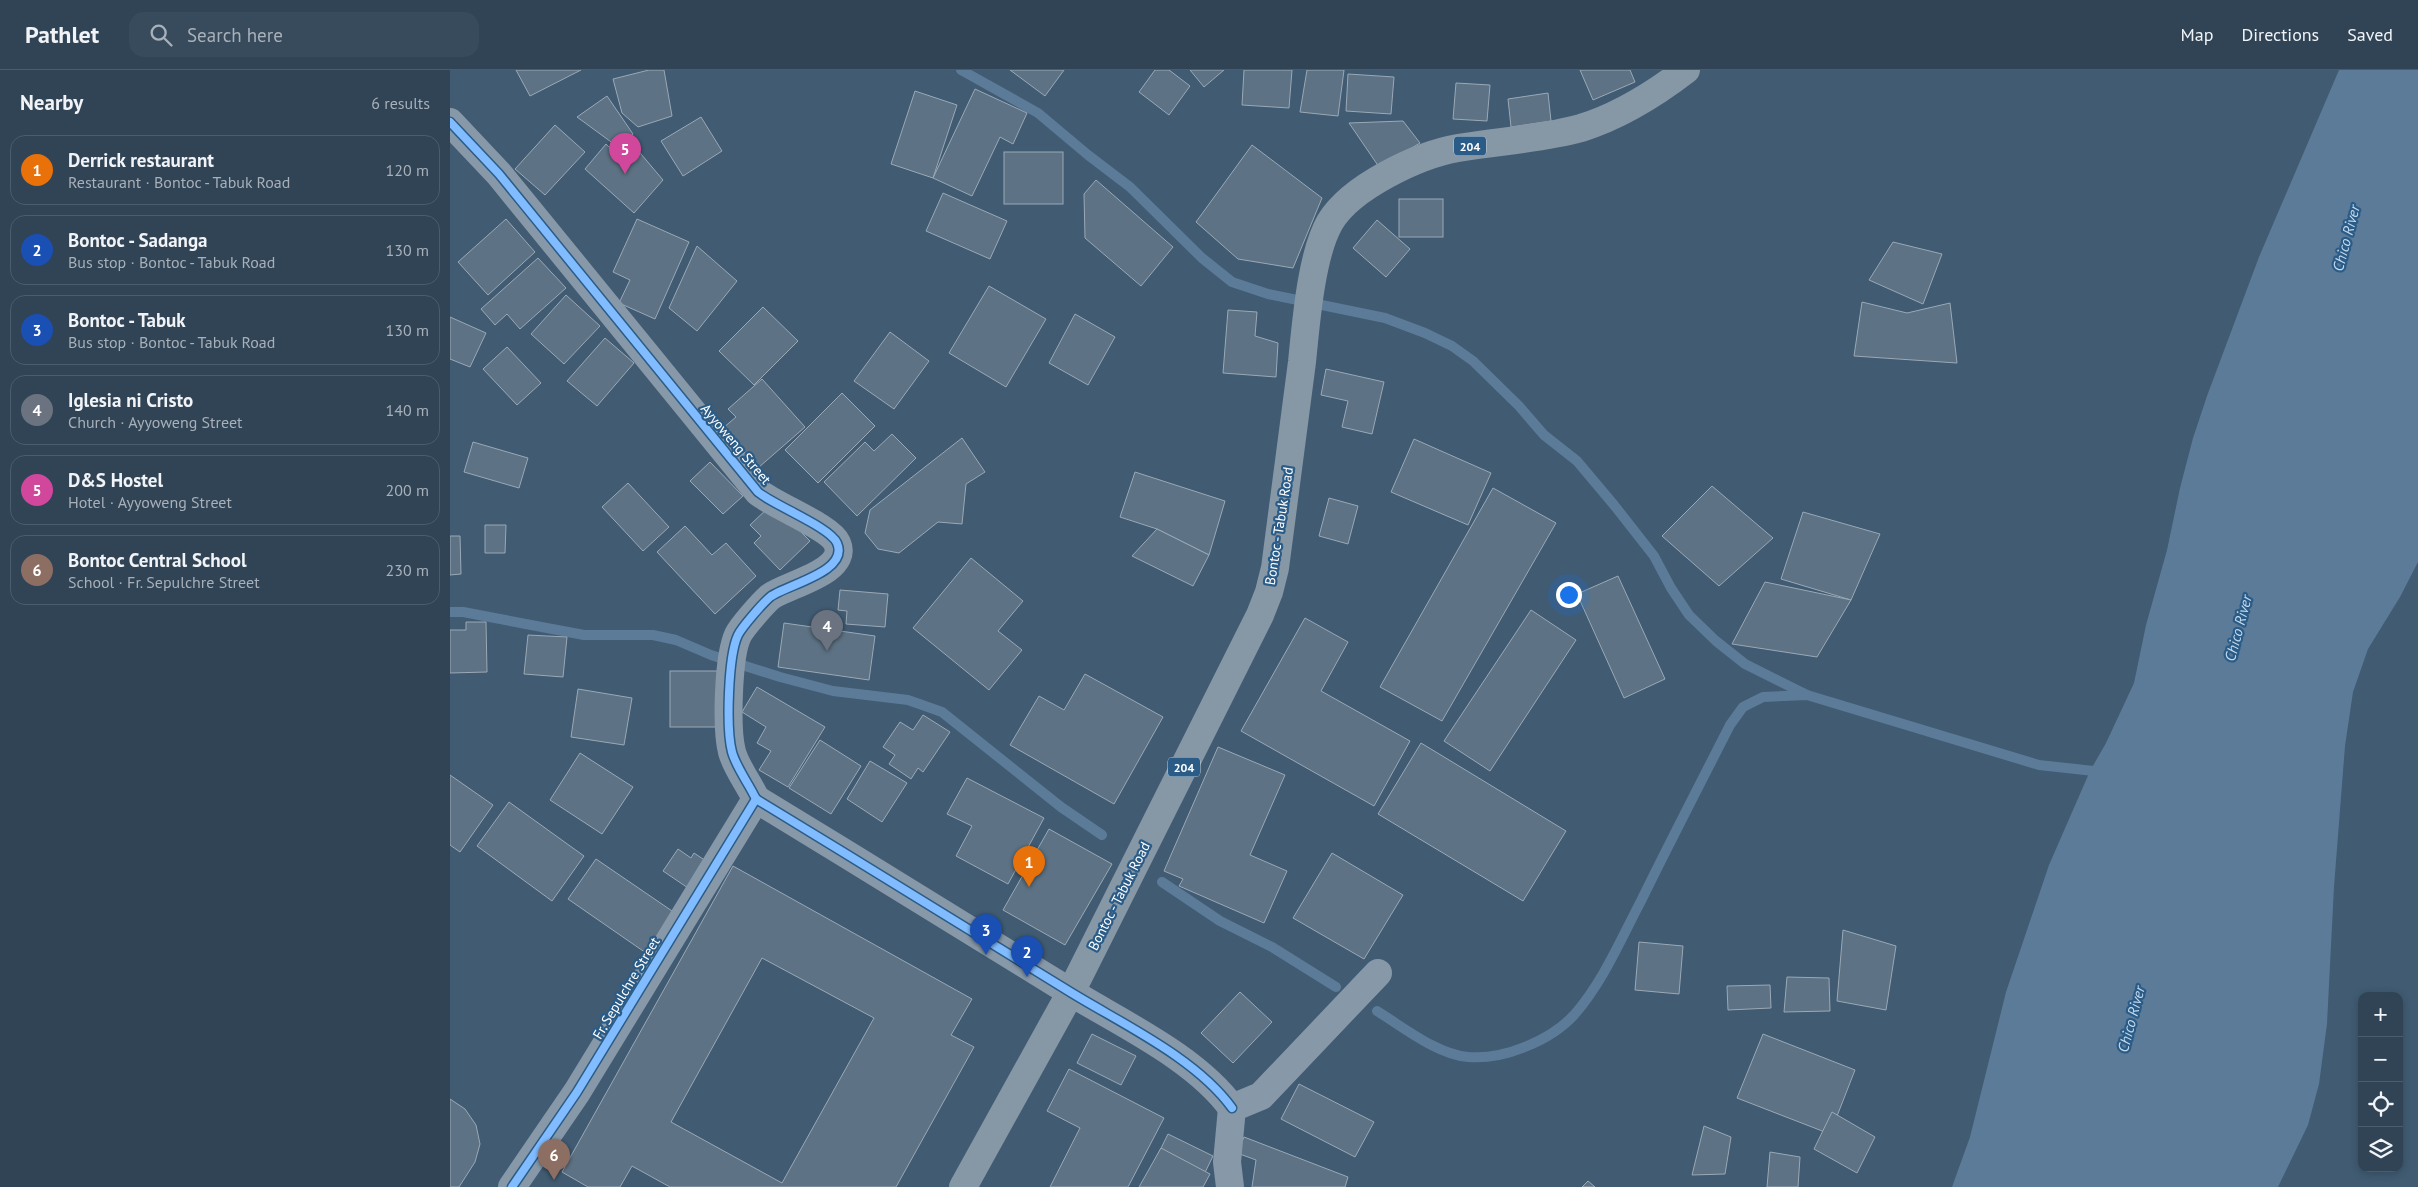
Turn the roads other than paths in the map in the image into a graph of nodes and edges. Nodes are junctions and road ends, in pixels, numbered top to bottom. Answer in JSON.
{"nodes":[{"id":1,"x":1686,"y":70,"type":"edge"},
{"id":2,"x":450,"y":122,"type":"edge"},
{"id":3,"x":756,"y":799,"type":"junction"},
{"id":4,"x":1378,"y":973,"type":"dead end"},
{"id":5,"x":1070,"y":992,"type":"junction"},
{"id":6,"x":1232,"y":1108,"type":"junction"},
{"id":7,"x":512,"y":1187,"type":"edge"},
{"id":8,"x":963,"y":1187,"type":"edge"},
{"id":9,"x":1230,"y":1187,"type":"edge"}],
"edges":[{"from":1,"to":5,"type":"highway","name":"Bontoc - Tabuk Road","number":"204"},
{"from":2,"to":3,"type":"street","name":"Ayyoweng Street"},
{"from":3,"to":5,"type":"street"},
{"from":3,"to":7,"type":"street","name":"Fr. Sepulchre Street"},
{"from":4,"to":6,"type":"street"},
{"from":5,"to":6,"type":"street"},
{"from":5,"to":8,"type":"highway","name":"Bontoc - Tabuk Road","number":"204"},
{"from":6,"to":9,"type":"street"}]}
